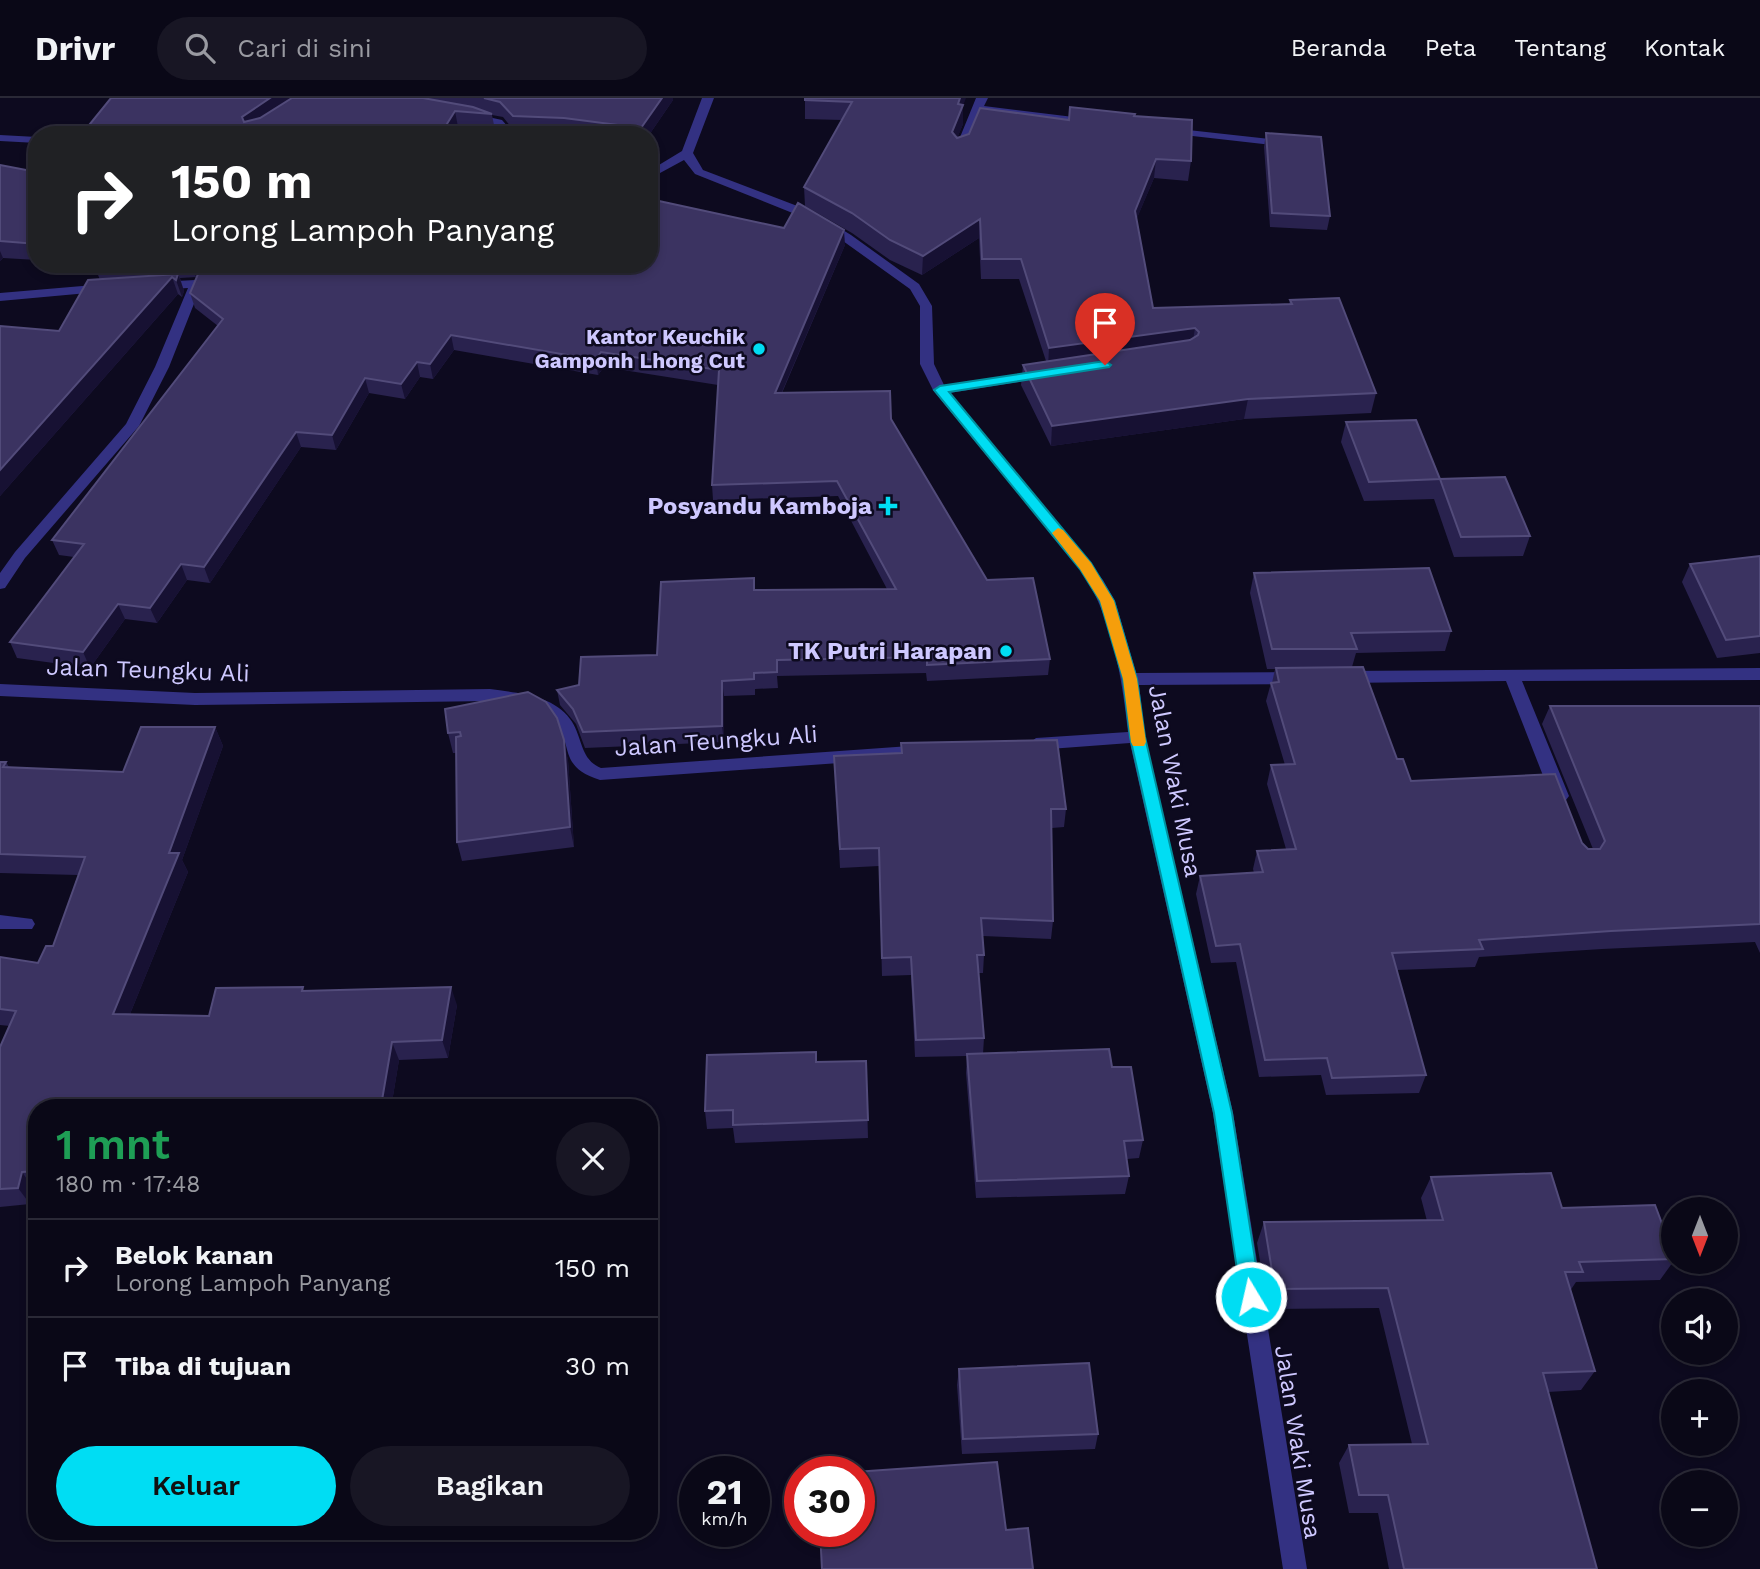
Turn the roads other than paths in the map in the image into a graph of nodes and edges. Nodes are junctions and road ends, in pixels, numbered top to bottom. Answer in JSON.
{"nodes":[{"id":1,"x":708,"y":98,"type":"edge"},
{"id":2,"x":980,"y":103,"type":"edge"},
{"id":3,"x":461,"y":114,"type":"edge"},
{"id":4,"x":1101,"y":123,"type":"edge"},
{"id":5,"x":501,"y":126,"type":"edge"},
{"id":6,"x":1154,"y":129,"type":"edge"},
{"id":7,"x":0,"y":138,"type":"edge"},
{"id":8,"x":17,"y":139,"type":"junction"},
{"id":9,"x":28,"y":140,"type":"edge"},
{"id":10,"x":1289,"y":144,"type":"edge"},
{"id":11,"x":0,"y":148,"type":"edge"},
{"id":12,"x":960,"y":152,"type":"edge"},
{"id":13,"x":687,"y":153,"type":"junction"},
{"id":14,"x":658,"y":171,"type":"edge"},
{"id":15,"x":225,"y":275,"type":"edge"},
{"id":16,"x":196,"y":284,"type":"junction"},
{"id":17,"x":145,"y":287,"type":"edge"},
{"id":18,"x":119,"y":288,"type":"edge"},
{"id":19,"x":0,"y":297,"type":"edge"},
{"id":20,"x":1064,"y":371,"type":"edge"},
{"id":21,"x":940,"y":390,"type":"junction"},
{"id":22,"x":0,"y":584,"type":"edge"},
{"id":23,"x":1760,"y":674,"type":"edge"},
{"id":24,"x":1512,"y":676,"type":"junction"},
{"id":25,"x":1130,"y":679,"type":"junction"},
{"id":26,"x":0,"y":690,"type":"edge"},
{"id":27,"x":1137,"y":737,"type":"junction"},
{"id":28,"x":1016,"y":745,"type":"edge"},
{"id":29,"x":936,"y":750,"type":"edge"},
{"id":30,"x":1565,"y":811,"type":"edge"},
{"id":31,"x":0,"y":922,"type":"edge"},
{"id":32,"x":26,"y":925,"type":"dead end"},
{"id":33,"x":1295,"y":1569,"type":"edge"}],
"edges":[{"from":1,"to":13,"type":"street"},
{"from":2,"to":4,"type":"street"},
{"from":2,"to":12,"type":"street"},
{"from":3,"to":5,"type":"street"},
{"from":6,"to":10,"type":"street"},
{"from":7,"to":8,"type":"street"},
{"from":8,"to":9,"type":"street"},
{"from":8,"to":11,"type":"street"},
{"from":13,"to":14,"type":"street"},
{"from":13,"to":21,"type":"street","name":"Jalan Waki Musa"},
{"from":15,"to":16,"type":"street"},
{"from":16,"to":17,"type":"street"},
{"from":16,"to":22,"type":"street"},
{"from":18,"to":19,"type":"street"},
{"from":20,"to":21,"type":"street"},
{"from":21,"to":25,"type":"street","name":"Jalan Waki Musa"},
{"from":23,"to":24,"type":"street"},
{"from":24,"to":25,"type":"street"},
{"from":24,"to":30,"type":"street"},
{"from":25,"to":27,"type":"street","name":"Jalan Waki Musa"},
{"from":26,"to":29,"type":"street","name":"Jalan Teungku Ali"},
{"from":27,"to":28,"type":"street"},
{"from":27,"to":33,"type":"street","name":"Jalan Waki Musa"},
{"from":31,"to":32,"type":"street"}]}
